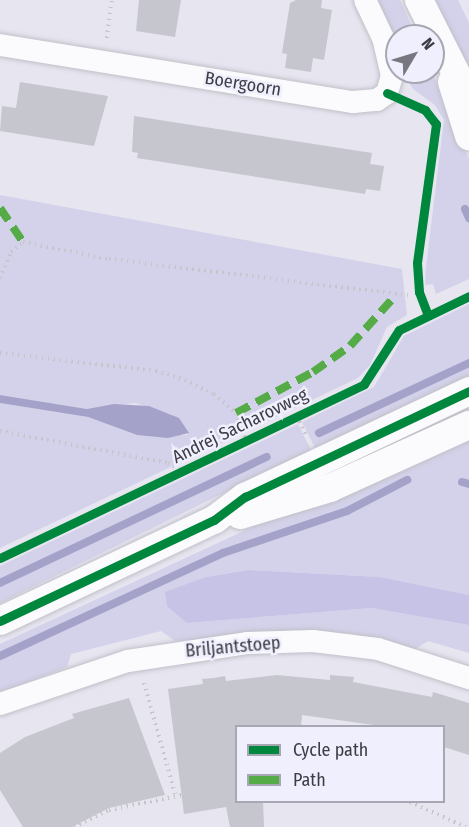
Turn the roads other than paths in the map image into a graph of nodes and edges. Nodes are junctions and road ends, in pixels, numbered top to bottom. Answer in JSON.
{"nodes":[{"id":1,"x":365,"y":0,"type":"edge"},
{"id":2,"x":419,"y":0,"type":"edge"},
{"id":3,"x":430,"y":24,"type":"edge"},
{"id":4,"x":0,"y":45,"type":"edge"},
{"id":5,"x":445,"y":55,"type":"edge"},
{"id":6,"x":445,"y":58,"type":"edge"},
{"id":7,"x":469,"y":99,"type":"edge"},
{"id":8,"x":469,"y":136,"type":"edge"},
{"id":9,"x":469,"y":391,"type":"edge"},
{"id":10,"x":469,"y":425,"type":"edge"},
{"id":11,"x":214,"y":520,"type":"junction"},
{"id":12,"x":0,"y":621,"type":"edge"},
{"id":13,"x":469,"y":678,"type":"edge"},
{"id":14,"x":0,"y":704,"type":"edge"}],
"edges":[{"from":1,"to":4,"type":"street","name":"Boergoorn"},
{"from":2,"to":3,"type":"street"},
{"from":5,"to":7,"type":"street"},
{"from":6,"to":8,"type":"street"},
{"from":9,"to":11,"type":"street"},
{"from":10,"to":11,"type":"street"},
{"from":11,"to":12,"type":"street"},
{"from":13,"to":14,"type":"street","name":"Briljantstoep"}]}
